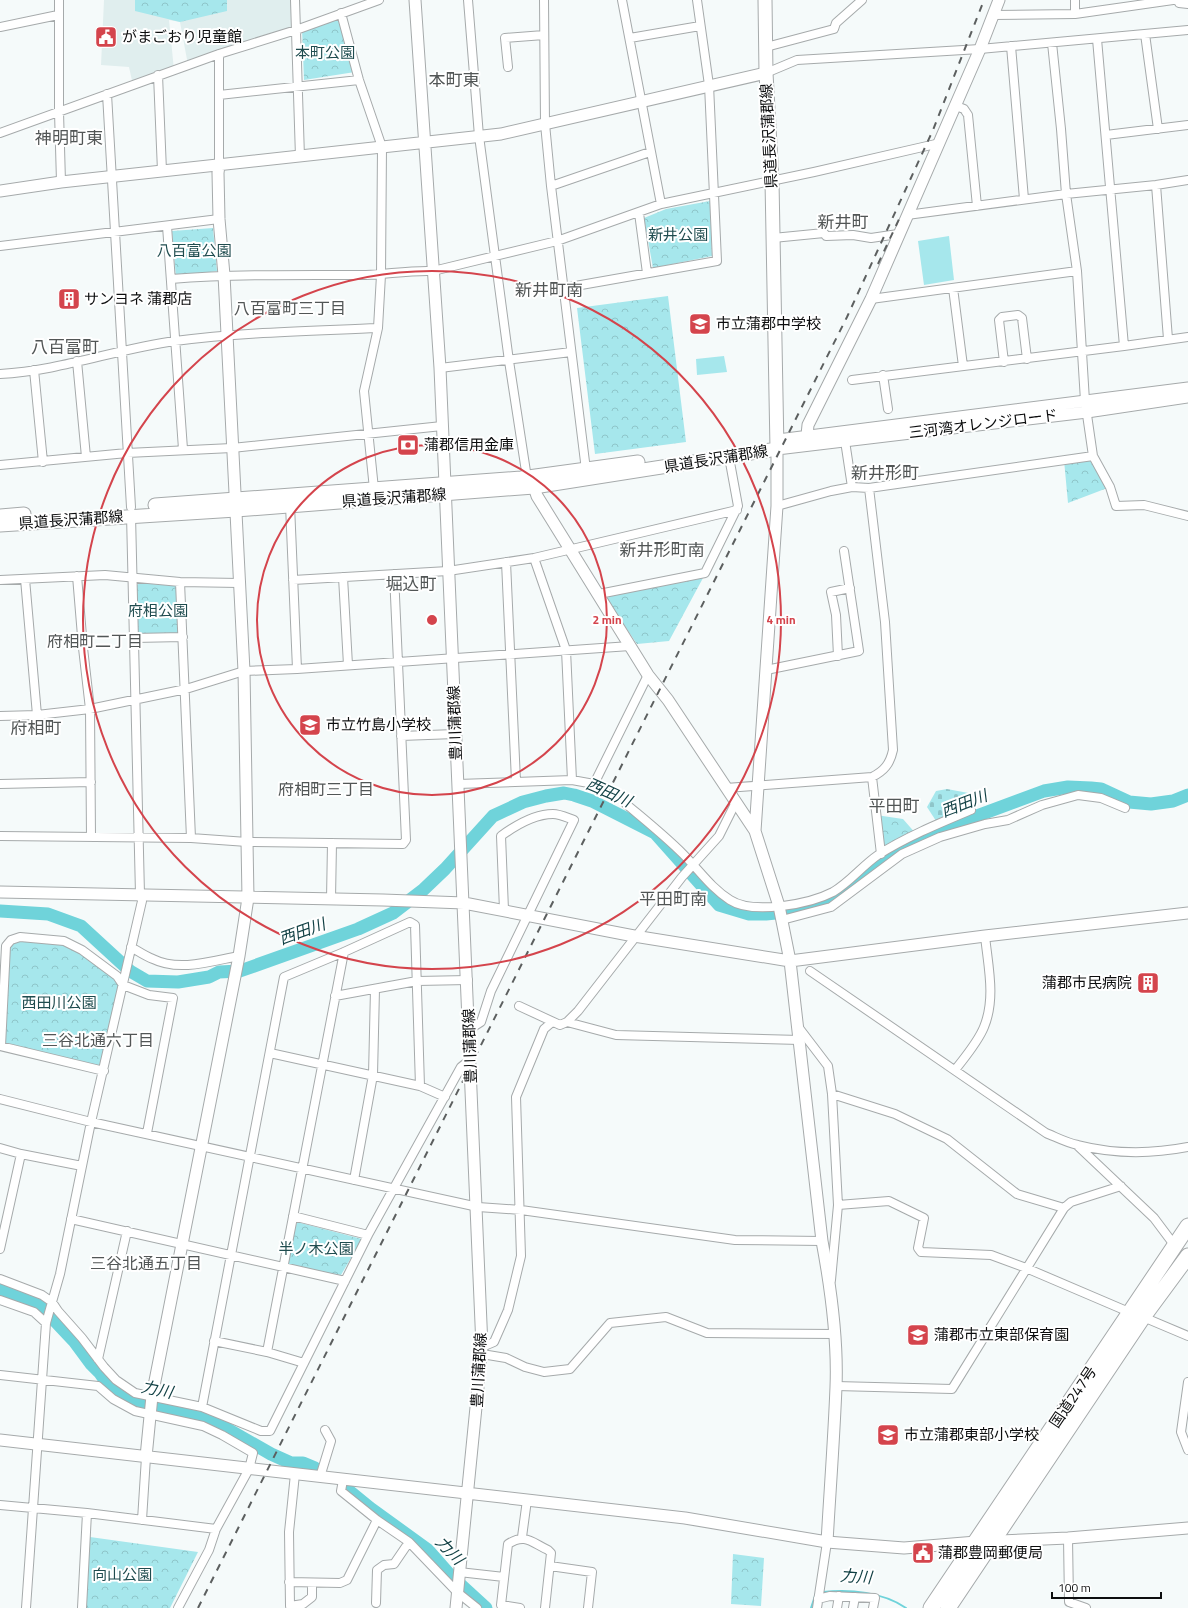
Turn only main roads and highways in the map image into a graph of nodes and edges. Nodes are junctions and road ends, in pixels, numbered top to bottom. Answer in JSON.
{"nodes":[{"id":1,"x":765,"y":0,"type":"edge"},
{"id":2,"x":778,"y":445,"type":"junction"},
{"id":3,"x":531,"y":482,"type":"junction"},
{"id":4,"x":444,"y":489,"type":"junction"},
{"id":5,"x":235,"y":505,"type":"junction"},
{"id":6,"x":131,"y":511,"type":"junction"},
{"id":7,"x":0,"y":516,"type":"edge"},
{"id":8,"x":0,"y":525,"type":"edge"},
{"id":9,"x":1188,"y":1226,"type":"edge"},
{"id":10,"x":1188,"y":1257,"type":"edge"},
{"id":11,"x":1136,"y":1315,"type":"junction"},
{"id":12,"x":931,"y":1608,"type":"edge"},
{"id":13,"x":948,"y":1608,"type":"edge"}],
"edges":[{"from":1,"to":2,"type":"main road","name":"県道長沢蒲郡線"},
{"from":2,"to":3,"type":"main road","name":"県道長沢蒲郡線"},
{"from":2,"to":3,"type":"main road","name":"県道長沢蒲郡線"},
{"from":3,"to":4,"type":"main road","name":"県道長沢蒲郡線"},
{"from":4,"to":5,"type":"main road","name":"県道長沢蒲郡線"},
{"from":4,"to":5,"type":"main road","name":"県道長沢蒲郡線"},
{"from":5,"to":6,"type":"main road","name":"県道長沢蒲郡線"},
{"from":6,"to":7,"type":"main road","name":"県道長沢蒲郡線"},
{"from":6,"to":8,"type":"main road","name":"県道長沢蒲郡線"},
{"from":9,"to":11,"type":"highway","name":"国道247号"},
{"from":10,"to":11,"type":"highway","name":"国道247号"},
{"from":11,"to":12,"type":"highway","name":"国道247号"},
{"from":11,"to":13,"type":"highway","name":"国道247号"}]}
